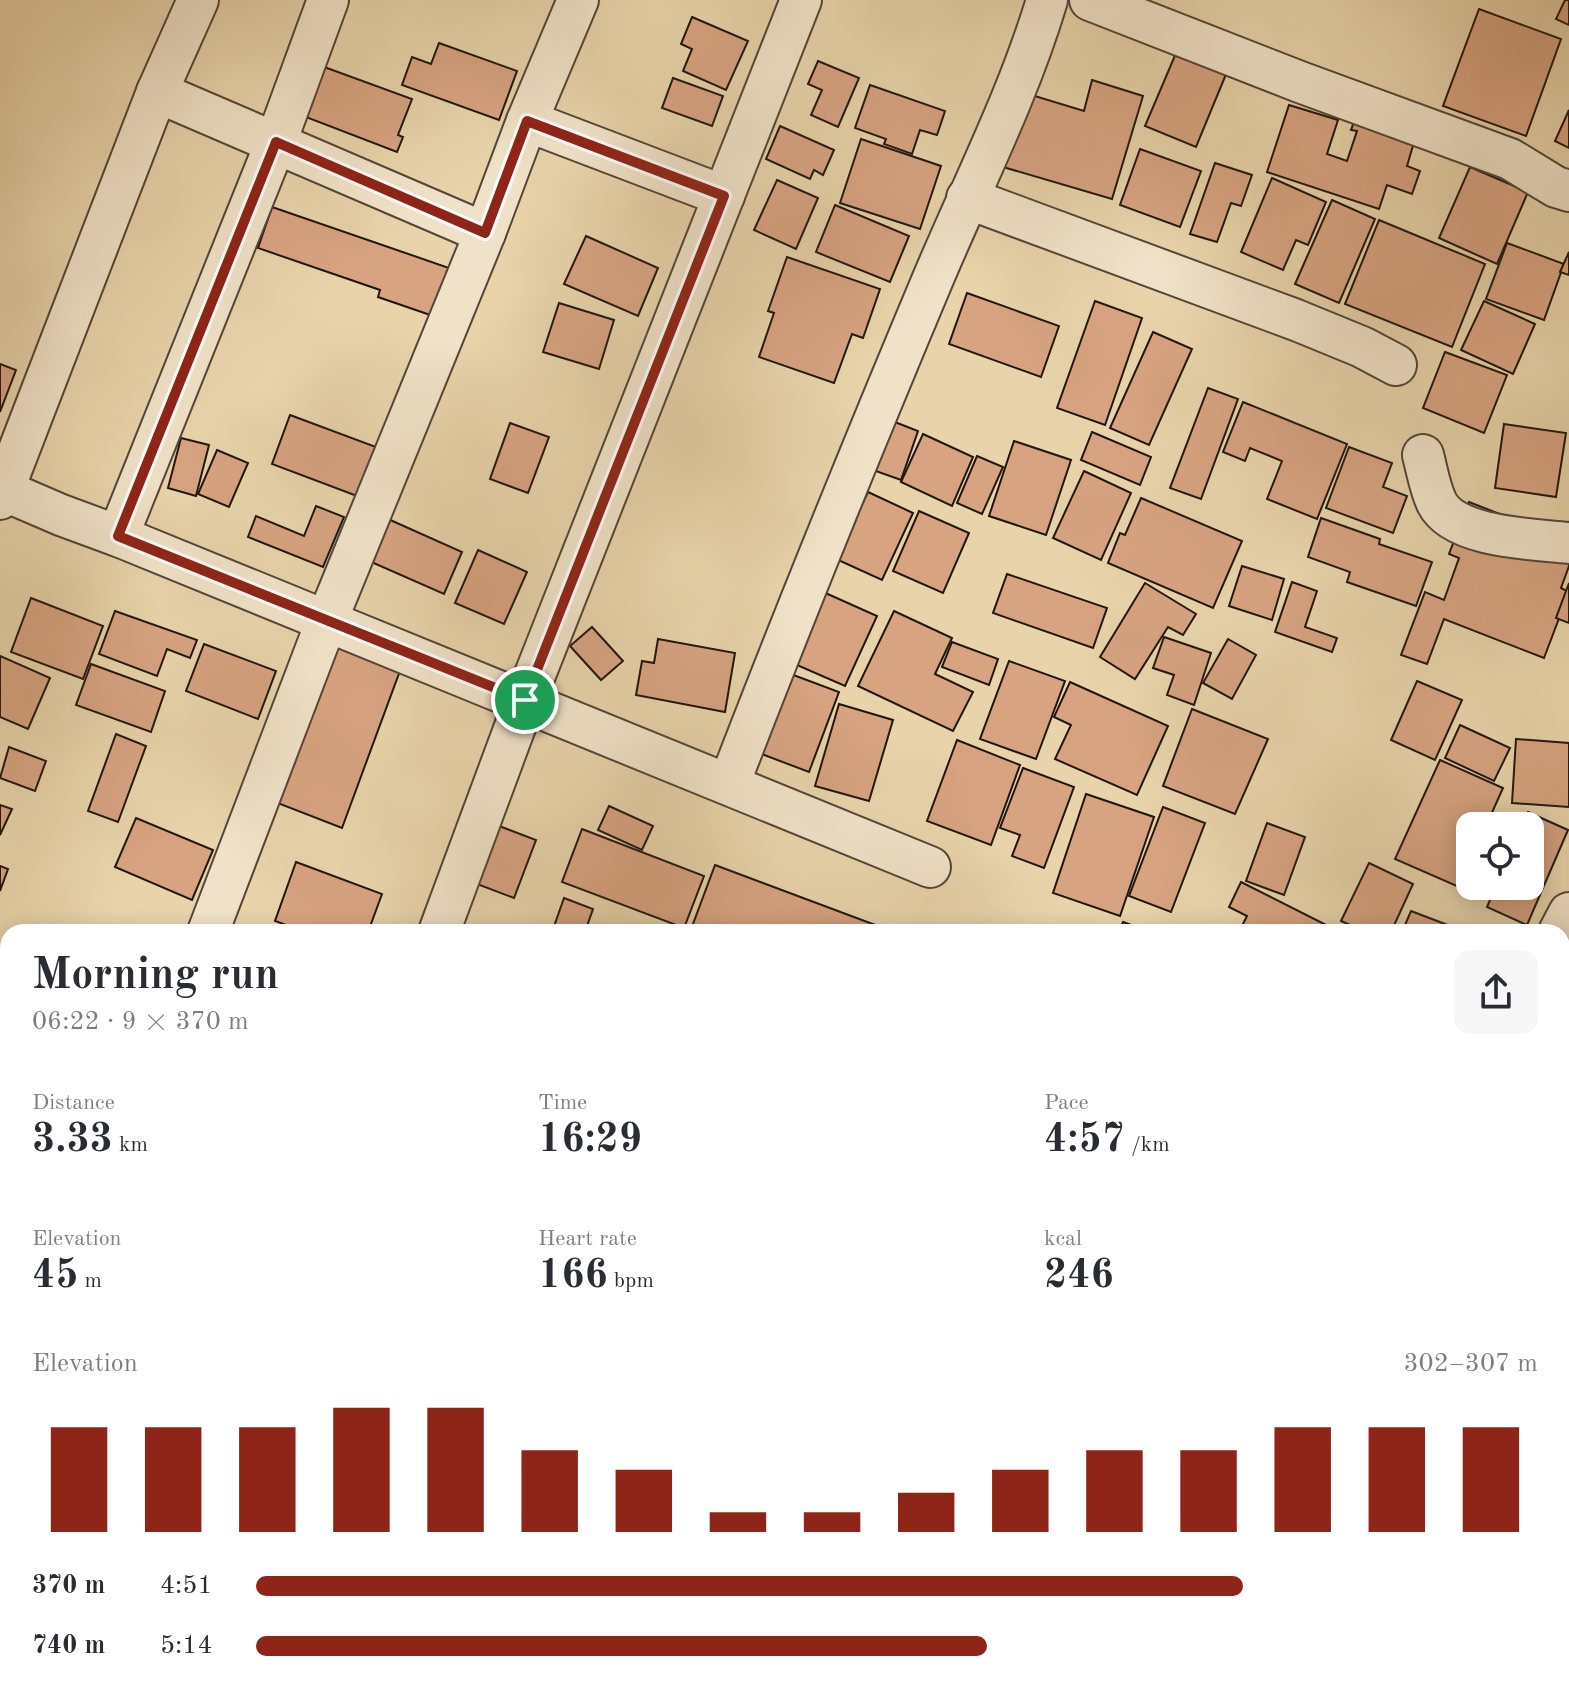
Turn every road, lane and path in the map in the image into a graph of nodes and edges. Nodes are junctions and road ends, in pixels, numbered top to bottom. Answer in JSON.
{"nodes":[{"id":1,"x":198,"y":0,"type":"edge"},
{"id":2,"x":328,"y":0,"type":"edge"},
{"id":3,"x":578,"y":0,"type":"edge"},
{"id":4,"x":801,"y":0,"type":"edge"},
{"id":5,"x":1047,"y":0,"type":"edge"},
{"id":6,"x":1090,"y":0,"type":"edge"},
{"id":7,"x":157,"y":92,"type":"junction"},
{"id":8,"x":527,"y":121,"type":"junction"},
{"id":9,"x":276,"y":142,"type":"junction"},
{"id":10,"x":1569,"y":191,"type":"edge"},
{"id":11,"x":724,"y":196,"type":"junction"},
{"id":12,"x":967,"y":198,"type":"junction"},
{"id":13,"x":485,"y":233,"type":"junction"},
{"id":14,"x":1396,"y":365,"type":"dead end"},
{"id":15,"x":1423,"y":455,"type":"dead end"},
{"id":16,"x":2,"y":494,"type":"edge"},
{"id":17,"x":118,"y":536,"type":"junction"},
{"id":18,"x":1569,"y":543,"type":"edge"},
{"id":19,"x":327,"y":620,"type":"junction"},
{"id":20,"x":525,"y":700,"type":"junction"},
{"id":21,"x":729,"y":784,"type":"junction"},
{"id":22,"x":930,"y":867,"type":"dead end"},
{"id":23,"x":211,"y":924,"type":"edge"},
{"id":24,"x":442,"y":924,"type":"edge"}],
"edges":[{"from":1,"to":7,"type":"street"},
{"from":2,"to":9,"type":"street"},
{"from":3,"to":8,"type":"street"},
{"from":4,"to":11,"type":"street"},
{"from":5,"to":12,"type":"street"},
{"from":6,"to":10,"type":"street"},
{"from":7,"to":9,"type":"street"},
{"from":7,"to":16,"type":"street"},
{"from":8,"to":11,"type":"street"},
{"from":8,"to":13,"type":"street"},
{"from":9,"to":13,"type":"street"},
{"from":9,"to":17,"type":"street"},
{"from":11,"to":20,"type":"street"},
{"from":12,"to":14,"type":"street"},
{"from":12,"to":21,"type":"street"},
{"from":13,"to":19,"type":"street"},
{"from":15,"to":18,"type":"street"},
{"from":16,"to":17,"type":"street"},
{"from":17,"to":19,"type":"street"},
{"from":19,"to":20,"type":"street"},
{"from":19,"to":23,"type":"street"},
{"from":20,"to":21,"type":"street"},
{"from":20,"to":24,"type":"street"},
{"from":21,"to":22,"type":"street"}]}
